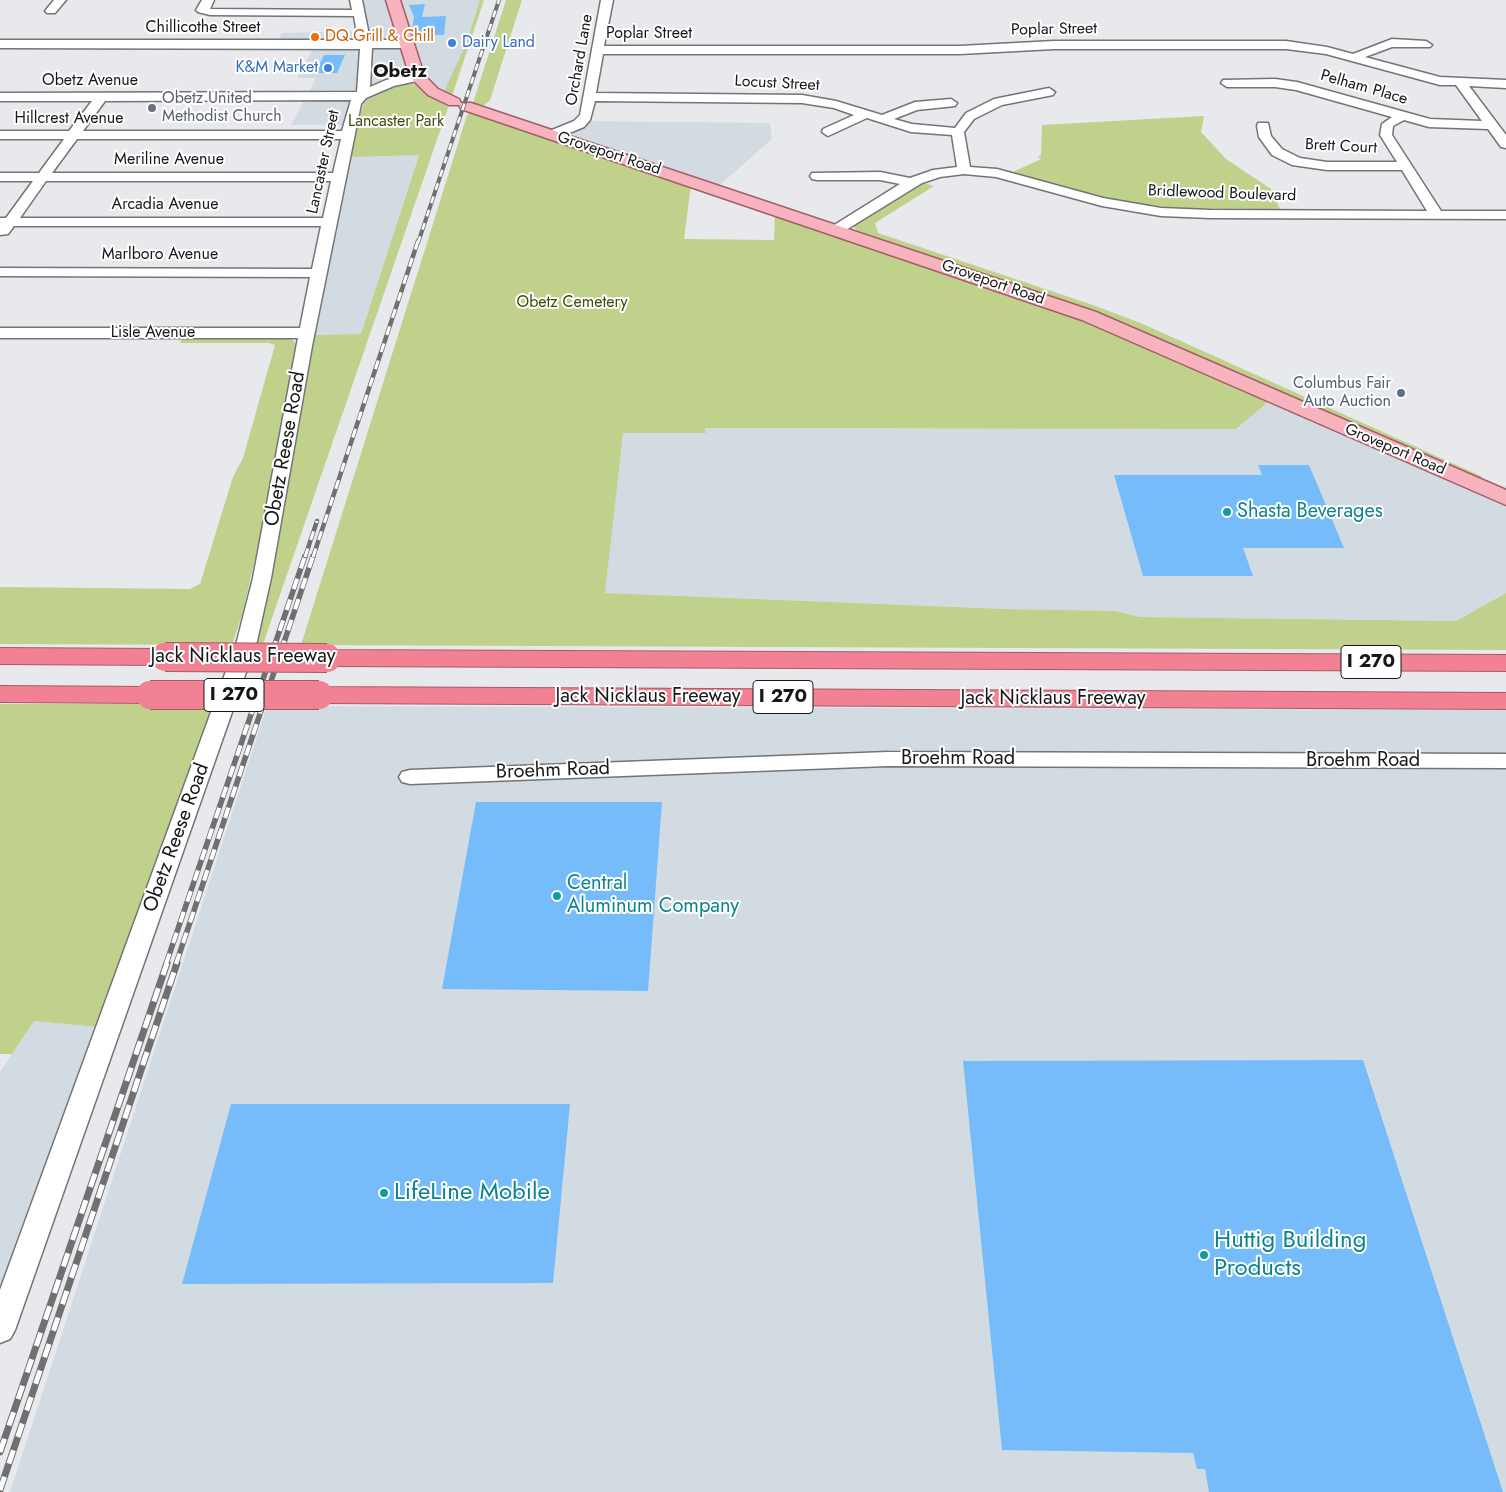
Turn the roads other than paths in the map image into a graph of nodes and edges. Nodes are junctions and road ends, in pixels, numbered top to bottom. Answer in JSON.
{"nodes":[{"id":1,"x":60,"y":0,"type":"edge"},
{"id":2,"x":208,"y":0,"type":"edge"},
{"id":3,"x":356,"y":0,"type":"edge"},
{"id":4,"x":393,"y":0,"type":"edge"},
{"id":5,"x":607,"y":0,"type":"edge"},
{"id":6,"x":51,"y":11,"type":"dead end"},
{"id":7,"x":358,"y":13,"type":"junction"},
{"id":8,"x":0,"y":44,"type":"edge"},
{"id":9,"x":365,"y":44,"type":"junction"},
{"id":10,"x":406,"y":44,"type":"junction"},
{"id":11,"x":1426,"y":45,"type":"dead end"},
{"id":12,"x":598,"y":50,"type":"junction"},
{"id":13,"x":1354,"y":58,"type":"junction"},
{"id":14,"x":417,"y":77,"type":"junction"},
{"id":15,"x":1228,"y":83,"type":"dead end"},
{"id":16,"x":1460,"y":84,"type":"junction"},
{"id":17,"x":1506,"y":84,"type":"edge"},
{"id":18,"x":1049,"y":92,"type":"dead end"},
{"id":19,"x":362,"y":95,"type":"junction"},
{"id":20,"x":0,"y":97,"type":"edge"},
{"id":21,"x":101,"y":97,"type":"junction"},
{"id":22,"x":589,"y":97,"type":"junction"},
{"id":23,"x":950,"y":103,"type":"dead end"},
{"id":24,"x":866,"y":114,"type":"junction"},
{"id":25,"x":1402,"y":116,"type":"junction"},
{"id":26,"x":883,"y":119,"type":"junction"},
{"id":27,"x":1492,"y":125,"type":"junction"},
{"id":28,"x":1263,"y":126,"type":"dead end"},
{"id":29,"x":828,"y":132,"type":"dead end"},
{"id":30,"x":958,"y":132,"type":"junction"},
{"id":31,"x":0,"y":135,"type":"edge"},
{"id":32,"x":73,"y":135,"type":"junction"},
{"id":33,"x":348,"y":135,"type":"junction"},
{"id":34,"x":552,"y":135,"type":"junction"},
{"id":35,"x":1506,"y":144,"type":"edge"},
{"id":36,"x":1406,"y":166,"type":"junction"},
{"id":37,"x":964,"y":170,"type":"junction"},
{"id":38,"x":817,"y":176,"type":"dead end"},
{"id":39,"x":0,"y":177,"type":"edge"},
{"id":40,"x":43,"y":177,"type":"junction"},
{"id":41,"x":339,"y":177,"type":"junction"},
{"id":42,"x":912,"y":183,"type":"junction"},
{"id":43,"x":1437,"y":214,"type":"junction"},
{"id":44,"x":1506,"y":215,"type":"edge"},
{"id":45,"x":5,"y":222,"type":"edge"},
{"id":46,"x":329,"y":222,"type":"junction"},
{"id":47,"x":836,"y":230,"type":"junction"},
{"id":48,"x":0,"y":235,"type":"edge"},
{"id":49,"x":0,"y":272,"type":"edge"},
{"id":50,"x":320,"y":273,"type":"junction"},
{"id":51,"x":0,"y":333,"type":"edge"},
{"id":52,"x":307,"y":333,"type":"junction"},
{"id":53,"x":1506,"y":498,"type":"edge"},
{"id":54,"x":0,"y":656,"type":"edge"},
{"id":55,"x":1506,"y":663,"type":"edge"},
{"id":56,"x":0,"y":694,"type":"edge"},
{"id":57,"x":1506,"y":701,"type":"edge"},
{"id":58,"x":1506,"y":761,"type":"edge"},
{"id":59,"x":410,"y":777,"type":"dead end"},
{"id":60,"x":0,"y":1330,"type":"edge"}],
"edges":[{"from":1,"to":6,"type":"street"},
{"from":2,"to":7,"type":"street"},
{"from":3,"to":7,"type":"street","name":"Lancaster Street"},
{"from":4,"to":10,"type":"main road"},
{"from":5,"to":12,"type":"street","name":"Orchard Lane"},
{"from":7,"to":9,"type":"street","name":"Lancaster Street"},
{"from":8,"to":9,"type":"street","name":"Chillicothe Street"},
{"from":9,"to":10,"type":"street","name":"Chillicothe Street"},
{"from":9,"to":19,"type":"street","name":"Lancaster Street"},
{"from":10,"to":14,"type":"main road"},
{"from":11,"to":13,"type":"street"},
{"from":12,"to":13,"type":"street","name":"Poplar Street"},
{"from":12,"to":22,"type":"street","name":"Orchard Lane"},
{"from":13,"to":16,"type":"street","name":"Poplar Street"},
{"from":14,"to":19,"type":"street","name":"Obetz Avenue"},
{"from":14,"to":34,"type":"main road","name":"Groveport Road"},
{"from":15,"to":25,"type":"street","name":"Pelham Place"},
{"from":16,"to":17,"type":"street","name":"Poplar Street"},
{"from":16,"to":27,"type":"street"},
{"from":18,"to":30,"type":"street"},
{"from":19,"to":21,"type":"street","name":"Obetz Avenue"},
{"from":19,"to":33,"type":"street","name":"Lancaster Street"},
{"from":20,"to":21,"type":"street","name":"Obetz Avenue"},
{"from":21,"to":32,"type":"street"},
{"from":22,"to":24,"type":"street","name":"Locust Street"},
{"from":22,"to":34,"type":"street","name":"Orchard Lane"},
{"from":23,"to":26,"type":"street"},
{"from":24,"to":26,"type":"street","name":"Locust Street"},
{"from":24,"to":29,"type":"street"},
{"from":25,"to":27,"type":"street","name":"Pelham Place"},
{"from":25,"to":36,"type":"street"},
{"from":26,"to":30,"type":"street","name":"Locust Street"},
{"from":27,"to":35,"type":"street"},
{"from":28,"to":36,"type":"street","name":"Brett Court"},
{"from":30,"to":37,"type":"street"},
{"from":31,"to":32,"type":"street","name":"Hillcrest Avenue"},
{"from":32,"to":33,"type":"street","name":"Hillcrest Avenue"},
{"from":32,"to":40,"type":"street"},
{"from":33,"to":41,"type":"street","name":"Lancaster Street"},
{"from":34,"to":47,"type":"main road","name":"Groveport Road"},
{"from":36,"to":43,"type":"street"},
{"from":37,"to":42,"type":"street","name":"Bridlewood Boulevard"},
{"from":37,"to":43,"type":"street","name":"Bridlewood Boulevard"},
{"from":38,"to":42,"type":"street"},
{"from":39,"to":40,"type":"street","name":"Meriline Avenue"},
{"from":40,"to":41,"type":"street","name":"Meriline Avenue"},
{"from":40,"to":45,"type":"street"},
{"from":41,"to":46,"type":"street","name":"Lancaster Street"},
{"from":42,"to":47,"type":"street","name":"Bridlewood Boulevard"},
{"from":43,"to":44,"type":"street","name":"Bridlewood Boulevard"},
{"from":45,"to":46,"type":"street","name":"Arcadia Avenue"},
{"from":45,"to":48,"type":"street"},
{"from":46,"to":50,"type":"street","name":"Lancaster Street"},
{"from":47,"to":53,"type":"main road","name":"Groveport Road"},
{"from":49,"to":50,"type":"street","name":"Marlboro Avenue"},
{"from":50,"to":52,"type":"street","name":"Lancaster Street"},
{"from":51,"to":52,"type":"street","name":"Lisle Avenue"},
{"from":52,"to":60,"type":"street","name":"Obetz Reese Road"},
{"from":54,"to":55,"type":"highway","name":"Jack Nicklaus Freeway","number":"I 270","bridge":true},
{"from":56,"to":57,"type":"highway","name":"Jack Nicklaus Freeway","number":"I 270","bridge":true},
{"from":58,"to":59,"type":"street","name":"Broehm Road"}]}
